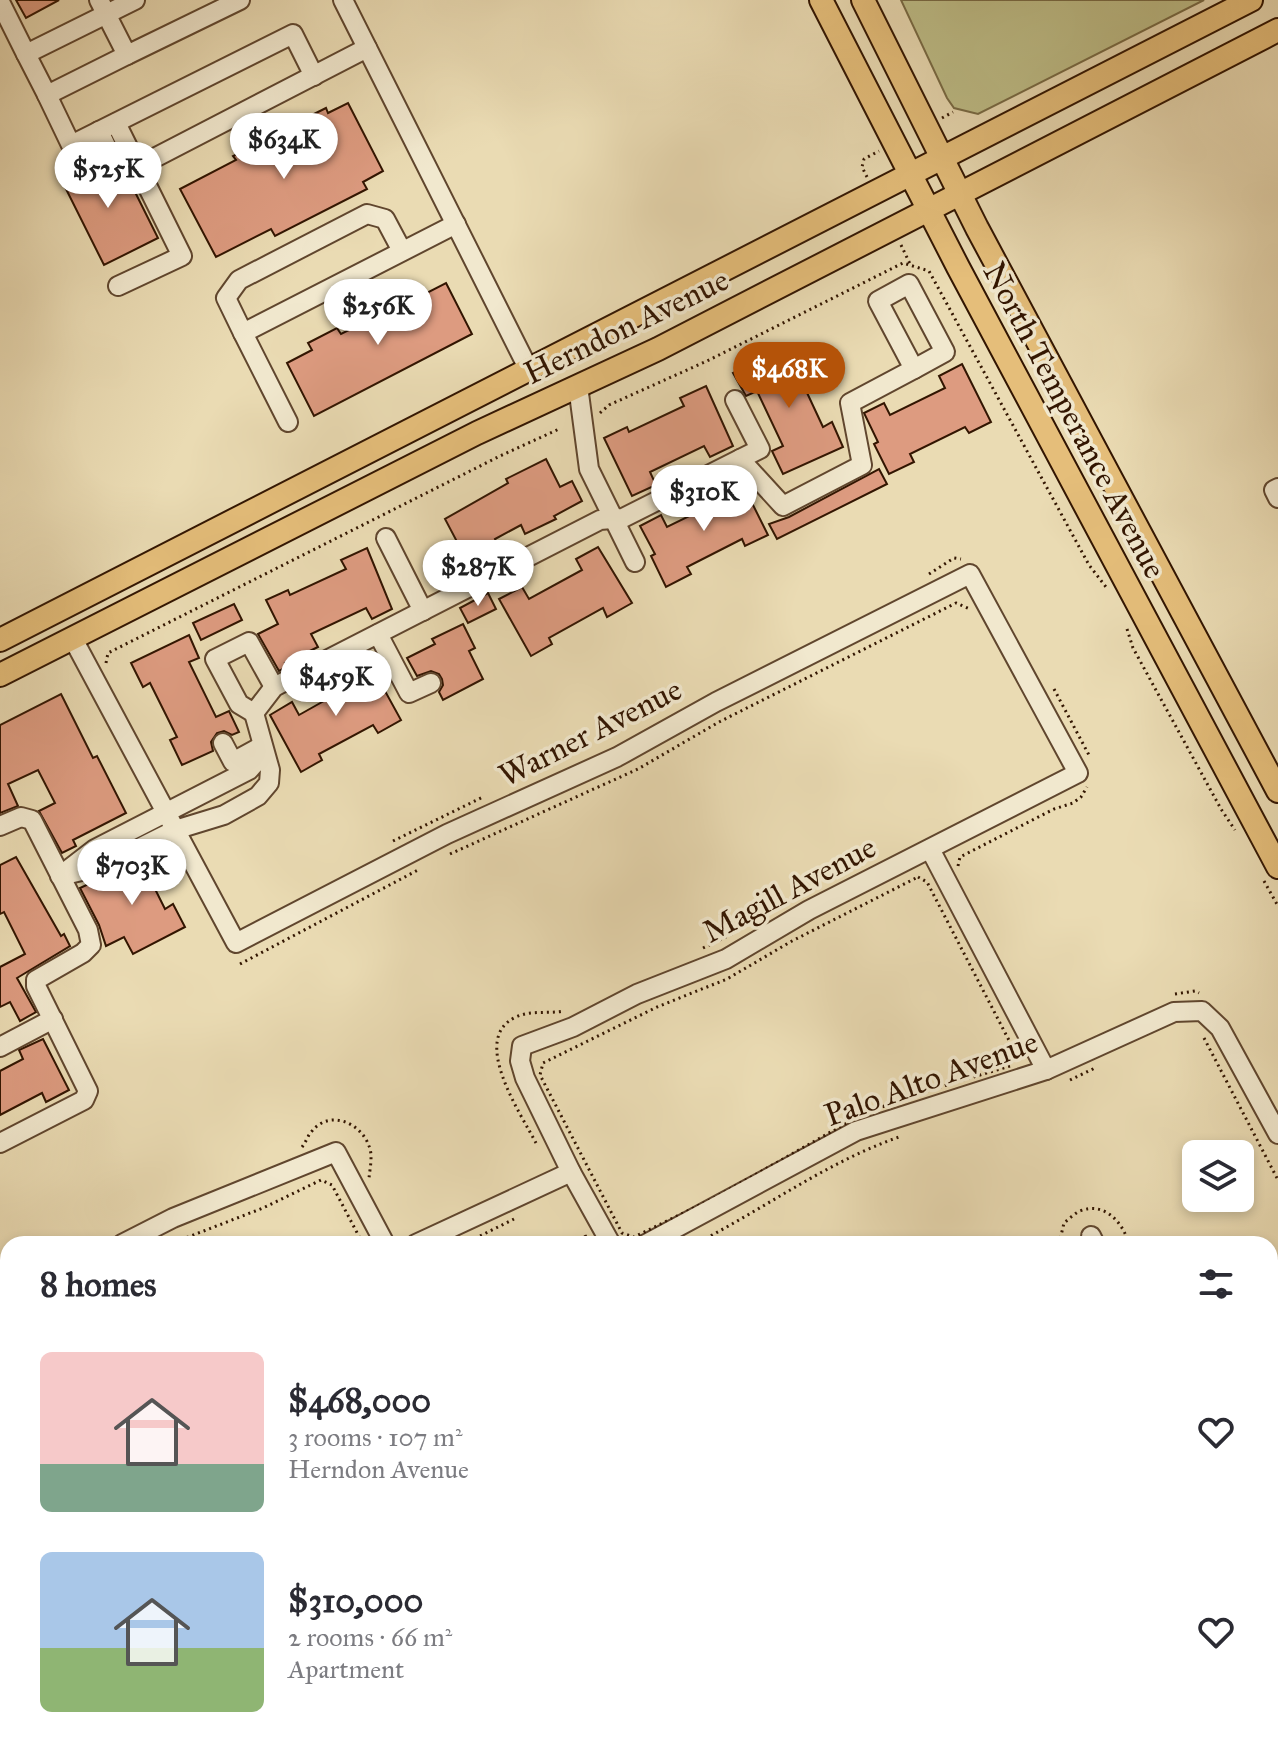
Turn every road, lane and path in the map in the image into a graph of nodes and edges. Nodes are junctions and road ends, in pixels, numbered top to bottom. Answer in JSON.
{"nodes":[{"id":1,"x":135,"y":0,"type":"edge"},
{"id":2,"x":240,"y":0,"type":"edge"},
{"id":3,"x":343,"y":0,"type":"edge"},
{"id":4,"x":821,"y":0,"type":"edge"},
{"id":5,"x":863,"y":0,"type":"edge"},
{"id":6,"x":1251,"y":0,"type":"edge"},
{"id":7,"x":0,"y":2,"type":"edge"},
{"id":8,"x":103,"y":7,"type":"edge"},
{"id":9,"x":1278,"y":30,"type":"edge"},
{"id":10,"x":367,"y":48,"type":"junction"},
{"id":11,"x":26,"y":54,"type":"junction"},
{"id":12,"x":127,"y":55,"type":"junction"},
{"id":13,"x":314,"y":76,"type":"junction"},
{"id":14,"x":47,"y":95,"type":"junction"},
{"id":15,"x":116,"y":123,"type":"junction"},
{"id":16,"x":99,"y":131,"type":"junction"},
{"id":17,"x":942,"y":158,"type":"junction"},
{"id":18,"x":137,"y":167,"type":"junction"},
{"id":19,"x":910,"y":175,"type":"junction"},
{"id":20,"x":960,"y":194,"type":"junction"},
{"id":21,"x":928,"y":210,"type":"junction"},
{"id":22,"x":456,"y":224,"type":"junction"},
{"id":23,"x":402,"y":251,"type":"junction"},
{"id":24,"x":118,"y":286,"type":"dead end"},
{"id":25,"x":243,"y":333,"type":"junction"},
{"id":26,"x":528,"y":368,"type":"junction"},
{"id":27,"x":914,"y":369,"type":"dead end"},
{"id":28,"x":578,"y":386,"type":"junction"},
{"id":29,"x":735,"y":400,"type":"dead end"},
{"id":30,"x":597,"y":416,"type":"dead end"},
{"id":31,"x":288,"y":422,"type":"dead end"},
{"id":32,"x":559,"y":429,"type":"dead end"},
{"id":33,"x":740,"y":459,"type":"junction"},
{"id":34,"x":273,"y":500,"type":"junction"},
{"id":35,"x":613,"y":519,"type":"junction"},
{"id":36,"x":386,"y":538,"type":"dead end"},
{"id":37,"x":635,"y":562,"type":"dead end"},
{"id":38,"x":969,"y":567,"type":"junction"},
{"id":39,"x":929,"y":574,"type":"dead end"},
{"id":40,"x":1108,"y":589,"type":"dead end"},
{"id":41,"x":972,"y":609,"type":"dead end"},
{"id":42,"x":423,"y":611,"type":"junction"},
{"id":43,"x":54,"y":613,"type":"junction"},
{"id":44,"x":1127,"y":626,"type":"dead end"},
{"id":45,"x":378,"y":634,"type":"junction"},
{"id":46,"x":72,"y":637,"type":"junction"},
{"id":47,"x":0,"y":640,"type":"edge"},
{"id":48,"x":0,"y":657,"type":"edge"},
{"id":49,"x":106,"y":662,"type":"dead end"},
{"id":50,"x":0,"y":675,"type":"edge"},
{"id":51,"x":431,"y":683,"type":"dead end"},
{"id":52,"x":274,"y":687,"type":"junction"},
{"id":53,"x":1053,"y":687,"type":"dead end"},
{"id":54,"x":254,"y":713,"type":"junction"},
{"id":55,"x":223,"y":743,"type":"dead end"},
{"id":56,"x":263,"y":750,"type":"junction"},
{"id":57,"x":1087,"y":774,"type":"junction"},
{"id":58,"x":1278,"y":791,"type":"edge"},
{"id":59,"x":496,"y":792,"type":"dead end"},
{"id":60,"x":171,"y":821,"type":"junction"},
{"id":61,"x":0,"y":826,"type":"edge"},
{"id":62,"x":1240,"y":837,"type":"dead end"},
{"id":63,"x":393,"y":841,"type":"dead end"},
{"id":64,"x":930,"y":849,"type":"junction"},
{"id":65,"x":439,"y":858,"type":"dead end"},
{"id":66,"x":427,"y":865,"type":"dead end"},
{"id":67,"x":958,"y":867,"type":"dead end"},
{"id":68,"x":1269,"y":870,"type":"edge"},
{"id":69,"x":60,"y":876,"type":"junction"},
{"id":70,"x":918,"y":877,"type":"joint"},
{"id":71,"x":1278,"y":906,"type":"edge"},
{"id":72,"x":240,"y":964,"type":"dead end"},
{"id":73,"x":1170,"y":994,"type":"dead end"},
{"id":74,"x":1205,"y":1005,"type":"junction"},
{"id":75,"x":53,"y":1019,"type":"junction"},
{"id":76,"x":1202,"y":1034,"type":"dead end"},
{"id":77,"x":0,"y":1047,"type":"edge"},
{"id":78,"x":1107,"y":1062,"type":"dead end"},
{"id":79,"x":1046,"y":1070,"type":"junction"},
{"id":80,"x":1067,"y":1081,"type":"dead end"},
{"id":81,"x":1278,"y":1134,"type":"edge"},
{"id":82,"x":900,"y":1136,"type":"dead end"},
{"id":83,"x":0,"y":1143,"type":"edge"},
{"id":84,"x":571,"y":1172,"type":"junction"},
{"id":85,"x":1278,"y":1180,"type":"edge"},
{"id":86,"x":516,"y":1218,"type":"dead end"},
{"id":87,"x":582,"y":1230,"type":"dead end"},
{"id":88,"x":138,"y":1236,"type":"edge"},
{"id":89,"x":191,"y":1236,"type":"edge"},
{"id":90,"x":359,"y":1236,"type":"edge"},
{"id":91,"x":381,"y":1236,"type":"edge"},
{"id":92,"x":433,"y":1236,"type":"edge"},
{"id":93,"x":480,"y":1236,"type":"edge"},
{"id":94,"x":585,"y":1236,"type":"edge"},
{"id":95,"x":607,"y":1236,"type":"edge"},
{"id":96,"x":631,"y":1236,"type":"edge"},
{"id":97,"x":636,"y":1236,"type":"edge"},
{"id":98,"x":661,"y":1236,"type":"edge"},
{"id":99,"x":710,"y":1236,"type":"edge"}],
"edges":[{"from":1,"to":8,"type":"street"},
{"from":2,"to":12,"type":"street"},
{"from":3,"to":10,"type":"street"},
{"from":4,"to":19,"type":"main road","name":"North Temperance Avenue"},
{"from":5,"to":17,"type":"main road","name":"North Temperance Avenue"},
{"from":6,"to":17,"type":"main road","name":"Herndon Avenue"},
{"from":7,"to":11,"type":"street"},
{"from":8,"to":11,"type":"street"},
{"from":8,"to":12,"type":"street"},
{"from":9,"to":20,"type":"main road","name":"Herndon Avenue"},
{"from":10,"to":13,"type":"street"},
{"from":10,"to":22,"type":"street"},
{"from":11,"to":14,"type":"street"},
{"from":12,"to":14,"type":"street"},
{"from":13,"to":15,"type":"street"},
{"from":13,"to":18,"type":"street"},
{"from":14,"to":16,"type":"street"},
{"from":15,"to":16,"type":"street"},
{"from":15,"to":18,"type":"street"},
{"from":16,"to":18,"type":"street"},
{"from":17,"to":19,"type":"main road","name":"Herndon Avenue"},
{"from":17,"to":20,"type":"main road","name":"North Temperance Avenue"},
{"from":18,"to":24,"type":"street"},
{"from":19,"to":21,"type":"main road","name":"North Temperance Avenue"},
{"from":19,"to":26,"type":"main road","name":"Herndon Avenue"},
{"from":20,"to":21,"type":"main road","name":"Herndon Avenue"},
{"from":20,"to":58,"type":"main road","name":"North Temperance Avenue"},
{"from":21,"to":28,"type":"main road","name":"Herndon Avenue"},
{"from":21,"to":68,"type":"main road","name":"North Temperance Avenue"},
{"from":22,"to":23,"type":"street"},
{"from":22,"to":26,"type":"street"},
{"from":23,"to":25,"type":"street"},
{"from":23,"to":25,"type":"street"},
{"from":25,"to":31,"type":"street"},
{"from":26,"to":34,"type":"main road","name":"Herndon Avenue"},
{"from":27,"to":33,"type":"street"},
{"from":28,"to":35,"type":"street"},
{"from":28,"to":46,"type":"main road","name":"Herndon Avenue"},
{"from":29,"to":33,"type":"street"},
{"from":30,"to":40,"type":"path"},
{"from":32,"to":49,"type":"path"},
{"from":33,"to":35,"type":"street"},
{"from":34,"to":43,"type":"main road","name":"Herndon Avenue"},
{"from":34,"to":46,"type":"main road"},
{"from":35,"to":37,"type":"street"},
{"from":35,"to":42,"type":"street"},
{"from":36,"to":42,"type":"street"},
{"from":38,"to":39,"type":"path"},
{"from":38,"to":57,"type":"street"},
{"from":38,"to":60,"type":"street","name":"Warner Avenue"},
{"from":41,"to":65,"type":"path"},
{"from":42,"to":45,"type":"street"},
{"from":43,"to":47,"type":"main road","name":"Herndon Avenue"},
{"from":43,"to":48,"type":"main road"},
{"from":44,"to":62,"type":"path"},
{"from":45,"to":51,"type":"street"},
{"from":45,"to":52,"type":"street"},
{"from":46,"to":50,"type":"main road","name":"Herndon Avenue"},
{"from":46,"to":60,"type":"street"},
{"from":52,"to":54,"type":"street"},
{"from":52,"to":54,"type":"street"},
{"from":53,"to":57,"type":"path"},
{"from":54,"to":56,"type":"street"},
{"from":55,"to":56,"type":"street"},
{"from":56,"to":60,"type":"street"},
{"from":56,"to":60,"type":"street"},
{"from":57,"to":64,"type":"street","name":"Magill Avenue"},
{"from":57,"to":67,"type":"path"},
{"from":59,"to":63,"type":"path"},
{"from":60,"to":69,"type":"street"},
{"from":61,"to":69,"type":"street"},
{"from":64,"to":79,"type":"street"},
{"from":64,"to":84,"type":"street","name":"Magill Avenue"},
{"from":66,"to":72,"type":"path"},
{"from":68,"to":71,"type":"path"},
{"from":69,"to":75,"type":"street"},
{"from":70,"to":96,"type":"path"},
{"from":70,"to":97,"type":"path"},
{"from":73,"to":74,"type":"path"},
{"from":74,"to":79,"type":"street","name":"Palo Alto Avenue"},
{"from":74,"to":81,"type":"street"},
{"from":75,"to":77,"type":"street"},
{"from":75,"to":83,"type":"street"},
{"from":76,"to":85,"type":"path"},
{"from":78,"to":80,"type":"path"},
{"from":79,"to":98,"type":"street","name":"Palo Alto Avenue"},
{"from":82,"to":99,"type":"path"},
{"from":84,"to":92,"type":"street"},
{"from":84,"to":95,"type":"street"},
{"from":86,"to":93,"type":"path"},
{"from":87,"to":94,"type":"path"},
{"from":88,"to":91,"type":"street"},
{"from":89,"to":90,"type":"path"}]}
